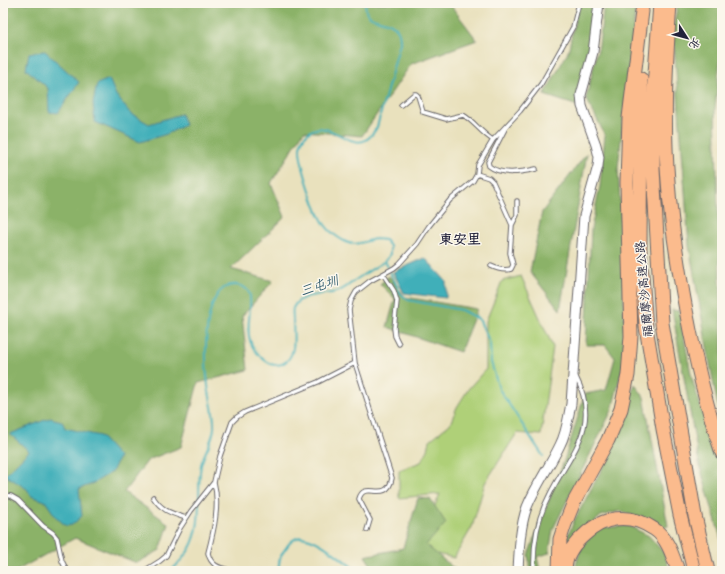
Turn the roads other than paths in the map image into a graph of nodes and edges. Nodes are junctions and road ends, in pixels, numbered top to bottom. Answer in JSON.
{"nodes":[{"id":1,"x":579,"y":3,"type":"edge"},
{"id":2,"x":599,"y":3,"type":"edge"},
{"id":3,"x":660,"y":3,"type":"edge"},
{"id":4,"x":670,"y":3,"type":"edge"},
{"id":5,"x":643,"y":7,"type":"edge"},
{"id":6,"x":401,"y":105,"type":"dead end"},
{"id":7,"x":507,"y":124,"type":"junction"},
{"id":8,"x":493,"y":140,"type":"junction"},
{"id":9,"x":536,"y":168,"type":"dead end"},
{"id":10,"x":477,"y":174,"type":"junction"},
{"id":11,"x":517,"y":201,"type":"dead end"},
{"id":12,"x":512,"y":225,"type":"junction"},
{"id":13,"x":491,"y":266,"type":"dead end"},
{"id":14,"x":383,"y":274,"type":"junction"},
{"id":15,"x":399,"y":344,"type":"dead end"},
{"id":16,"x":355,"y":364,"type":"junction"},
{"id":17,"x":574,"y":375,"type":"junction"},
{"id":18,"x":722,"y":453,"type":"edge"},
{"id":19,"x":214,"y":482,"type":"junction"},
{"id":20,"x":3,"y":495,"type":"edge"},
{"id":21,"x":153,"y":497,"type":"dead end"},
{"id":22,"x":186,"y":518,"type":"junction"},
{"id":23,"x":367,"y":530,"type":"dead end"},
{"id":24,"x":67,"y":571,"type":"edge"},
{"id":25,"x":144,"y":571,"type":"edge"},
{"id":26,"x":233,"y":571,"type":"edge"},
{"id":27,"x":518,"y":571,"type":"edge"},
{"id":28,"x":534,"y":571,"type":"edge"},
{"id":29,"x":559,"y":571,"type":"edge"},
{"id":30,"x":565,"y":571,"type":"edge"},
{"id":31,"x":678,"y":571,"type":"edge"},
{"id":32,"x":694,"y":571,"type":"edge"},
{"id":33,"x":708,"y":571,"type":"edge"}],
"edges":[{"from":1,"to":7,"type":"lane"},
{"from":2,"to":17,"type":"street"},
{"from":3,"to":33,"type":"highway","name":"福爾摩沙高速公路"},
{"from":4,"to":18,"type":"highway"},
{"from":5,"to":29,"type":"highway"},
{"from":5,"to":32,"type":"highway","name":"福爾摩沙高速公路"},
{"from":6,"to":8,"type":"lane"},
{"from":7,"to":8,"type":"lane"},
{"from":7,"to":9,"type":"lane"},
{"from":8,"to":10,"type":"lane"},
{"from":10,"to":12,"type":"lane"},
{"from":10,"to":14,"type":"lane"},
{"from":11,"to":12,"type":"lane"},
{"from":12,"to":13,"type":"lane"},
{"from":14,"to":15,"type":"lane"},
{"from":14,"to":16,"type":"lane"},
{"from":16,"to":19,"type":"lane"},
{"from":16,"to":23,"type":"lane"},
{"from":17,"to":27,"type":"street"},
{"from":17,"to":28,"type":"lane"},
{"from":19,"to":22,"type":"lane"},
{"from":19,"to":26,"type":"lane"},
{"from":20,"to":24,"type":"lane"},
{"from":21,"to":22,"type":"lane"},
{"from":22,"to":25,"type":"lane"},
{"from":30,"to":31,"type":"highway"}]}
